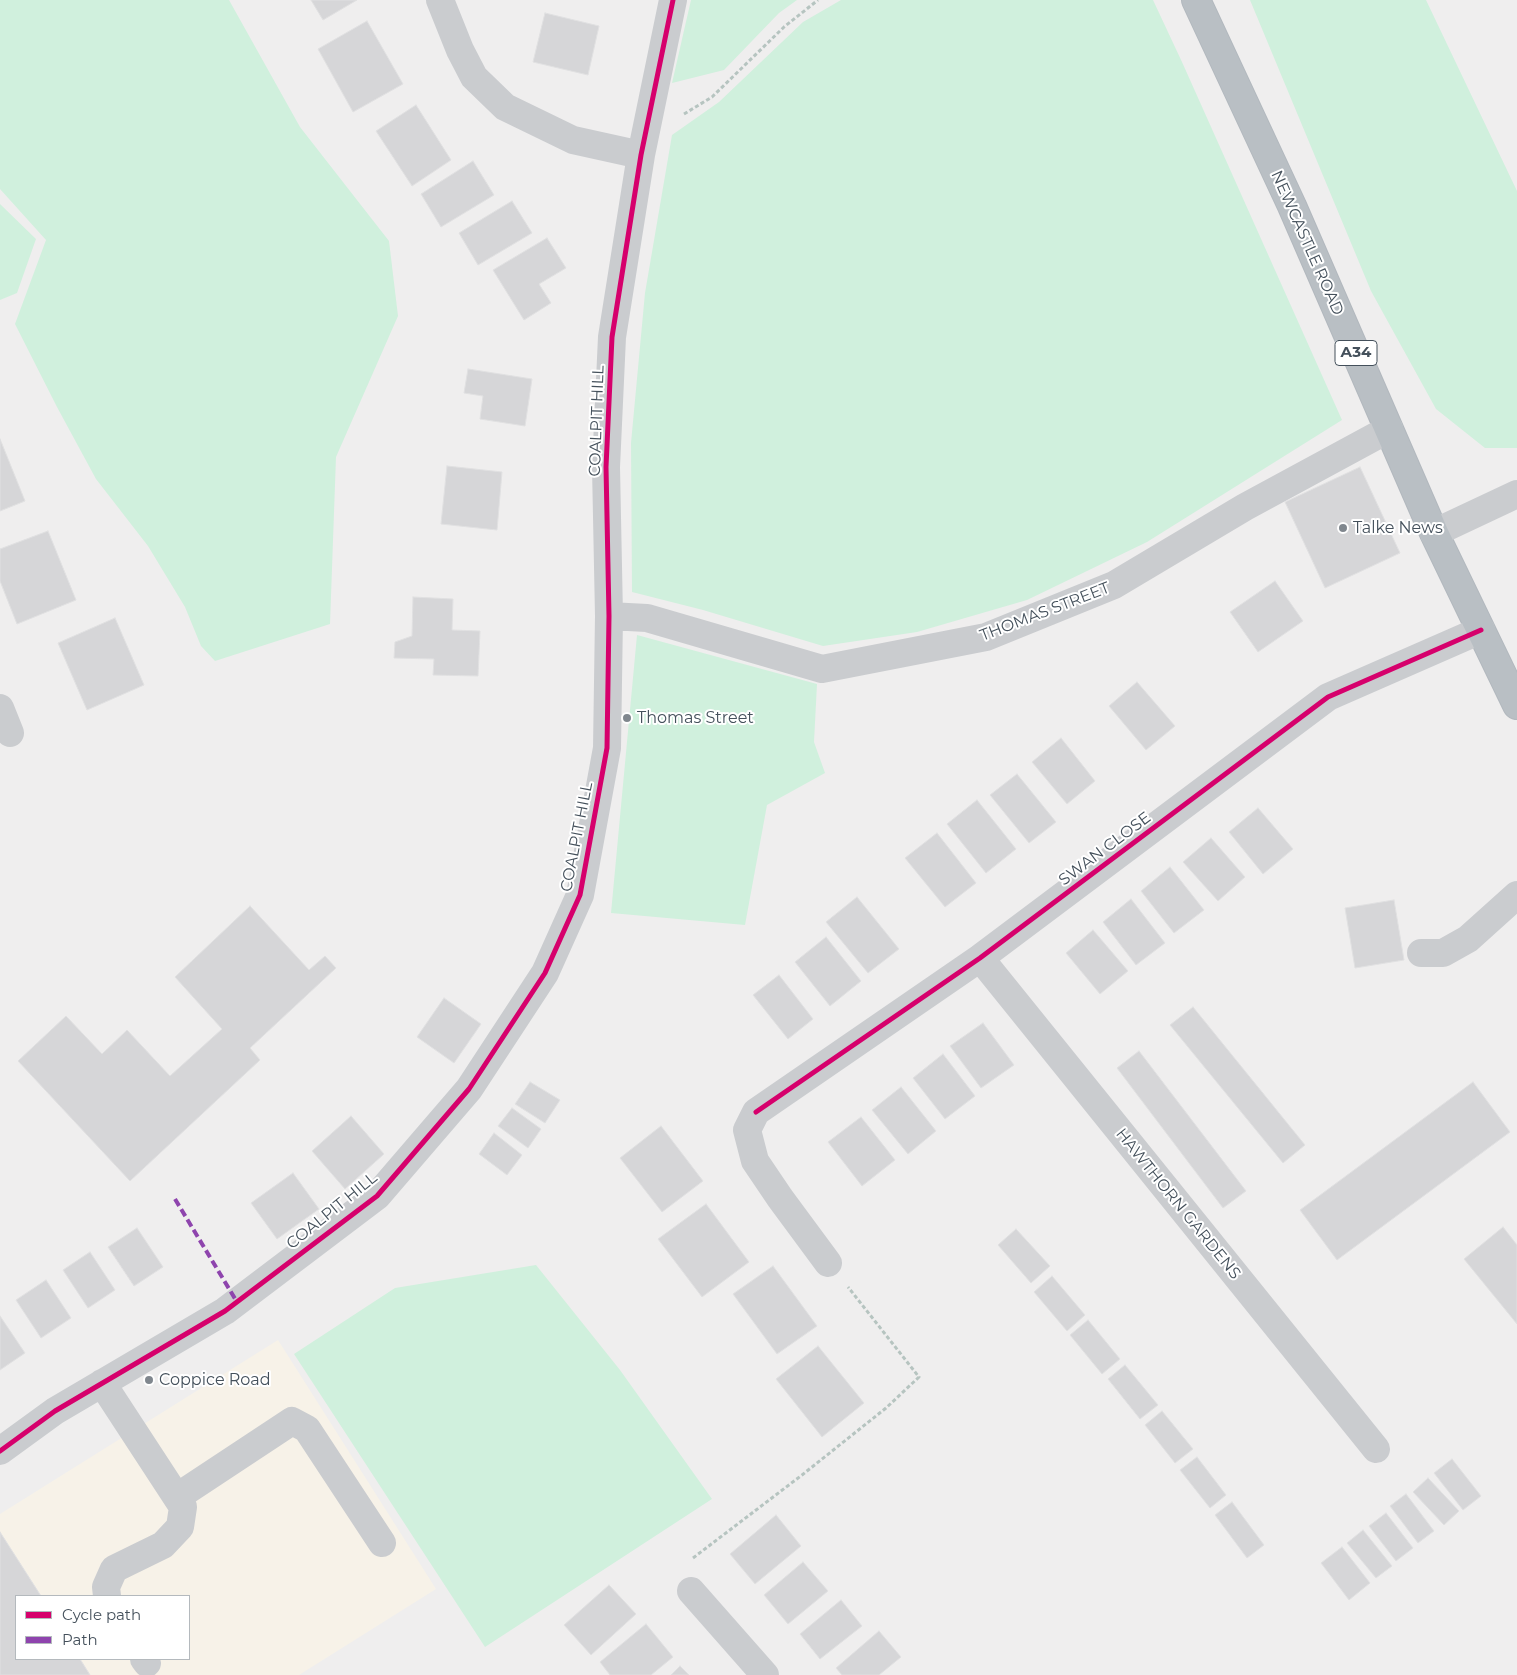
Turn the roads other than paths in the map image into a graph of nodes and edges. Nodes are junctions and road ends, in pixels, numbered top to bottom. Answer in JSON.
{"nodes":[{"id":1,"x":440,"y":0,"type":"edge"},
{"id":2,"x":673,"y":0,"type":"edge"},
{"id":3,"x":1196,"y":0,"type":"edge"},
{"id":4,"x":641,"y":155,"type":"junction"},
{"id":5,"x":1389,"y":429,"type":"junction"},
{"id":6,"x":1517,"y":494,"type":"edge"},
{"id":7,"x":1434,"y":534,"type":"junction"},
{"id":8,"x":609,"y":616,"type":"junction"},
{"id":9,"x":1481,"y":630,"type":"junction"},
{"id":10,"x":1517,"y":705,"type":"edge"},
{"id":11,"x":0,"y":708,"type":"edge"},
{"id":12,"x":10,"y":733,"type":"dead end"},
{"id":13,"x":1517,"y":895,"type":"edge"},
{"id":14,"x":1421,"y":953,"type":"dead end"},
{"id":15,"x":980,"y":958,"type":"junction"},
{"id":16,"x":828,"y":1263,"type":"road end"},
{"id":17,"x":102,"y":1383,"type":"junction"},
{"id":18,"x":1376,"y":1449,"type":"dead end"},
{"id":19,"x":0,"y":1451,"type":"edge"},
{"id":20,"x":177,"y":1497,"type":"junction"},
{"id":21,"x":382,"y":1543,"type":"dead end"},
{"id":22,"x":692,"y":1591,"type":"road end"},
{"id":23,"x":107,"y":1595,"type":"edge"},
{"id":24,"x":765,"y":1675,"type":"edge"}],
"edges":[{"from":1,"to":4,"type":"street"},
{"from":2,"to":4,"type":"street","name":"COALPIT HILL"},
{"from":3,"to":5,"type":"highway","name":"NEWCASTLE ROAD","number":"A34"},
{"from":4,"to":8,"type":"street","name":"COALPIT HILL"},
{"from":5,"to":7,"type":"highway","name":"NEWCASTLE ROAD","number":"A34"},
{"from":5,"to":8,"type":"street","name":"THOMAS STREET"},
{"from":6,"to":7,"type":"street"},
{"from":7,"to":9,"type":"highway","name":"NEWCASTLE ROAD","number":"A34"},
{"from":8,"to":17,"type":"street","name":"COALPIT HILL"},
{"from":9,"to":10,"type":"highway","name":"NEWCASTLE ROAD","number":"A34"},
{"from":9,"to":15,"type":"street","name":"SWAN CLOSE"},
{"from":11,"to":12,"type":"street"},
{"from":13,"to":14,"type":"street"},
{"from":15,"to":16,"type":"street","name":"SWAN CLOSE"},
{"from":15,"to":18,"type":"street","name":"HAWTHORN GARDENS"},
{"from":17,"to":19,"type":"street","name":"COALPIT HILL"},
{"from":17,"to":20,"type":"street"},
{"from":20,"to":21,"type":"street"},
{"from":20,"to":23,"type":"street"},
{"from":22,"to":24,"type":"street"}]}
